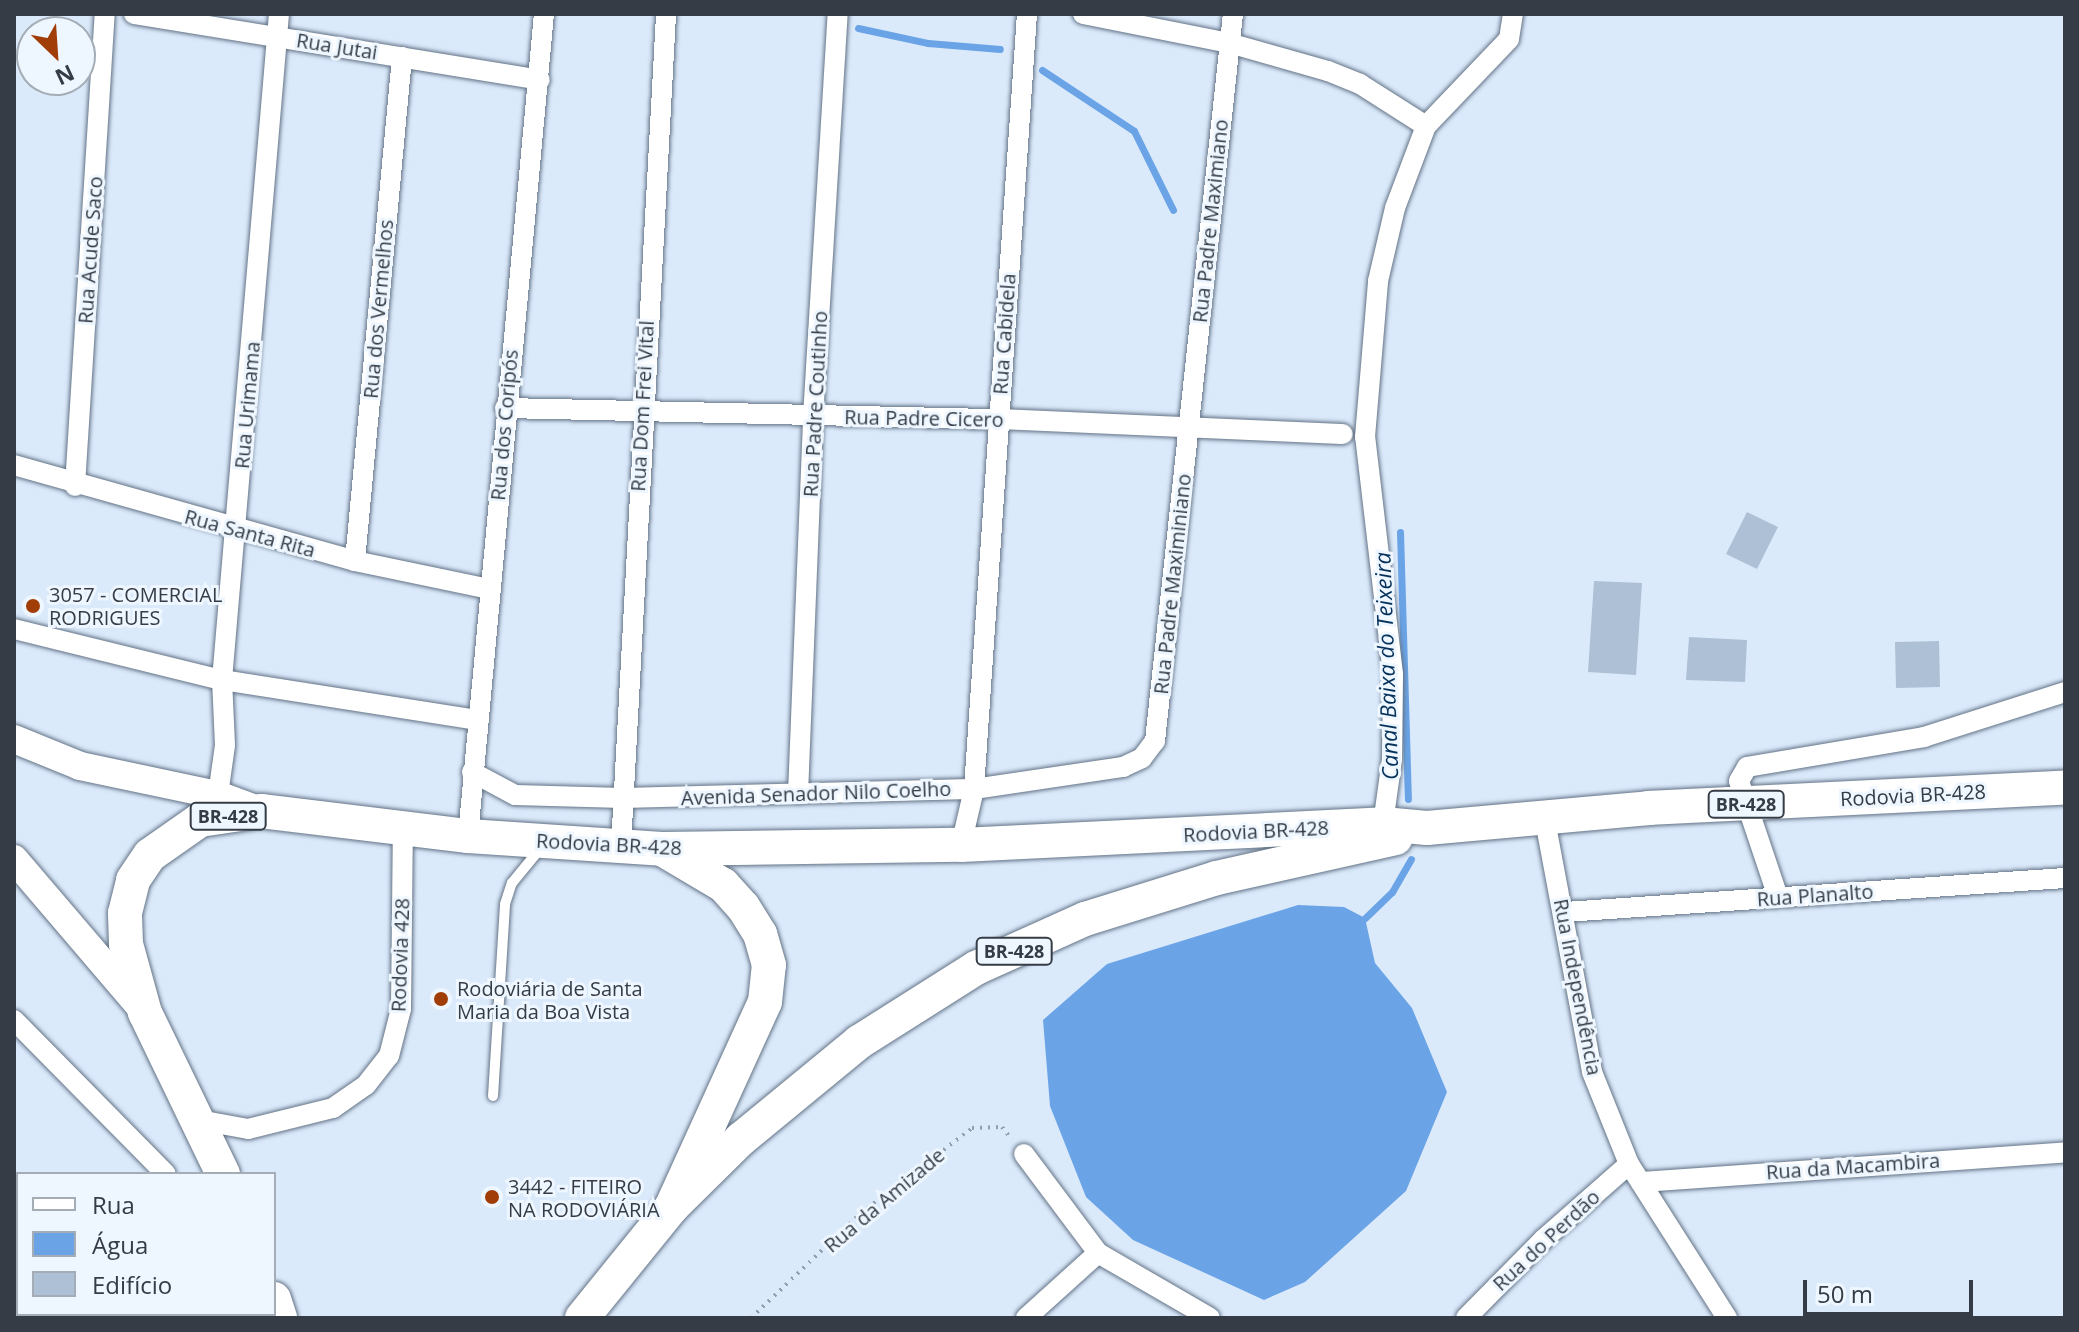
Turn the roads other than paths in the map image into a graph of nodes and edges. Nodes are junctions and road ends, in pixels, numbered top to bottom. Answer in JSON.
{"nodes":[{"id":1,"x":105,"y":14,"type":"edge"},
{"id":2,"x":134,"y":14,"type":"edge"},
{"id":3,"x":279,"y":14,"type":"edge"},
{"id":4,"x":544,"y":14,"type":"edge"},
{"id":5,"x":666,"y":14,"type":"edge"},
{"id":6,"x":838,"y":14,"type":"edge"},
{"id":7,"x":1027,"y":14,"type":"edge"},
{"id":8,"x":1083,"y":14,"type":"edge"},
{"id":9,"x":1233,"y":14,"type":"edge"},
{"id":10,"x":1513,"y":14,"type":"edge"},
{"id":11,"x":277,"y":37,"type":"junction"},
{"id":12,"x":1229,"y":43,"type":"junction"},
{"id":13,"x":402,"y":57,"type":"junction"},
{"id":14,"x":540,"y":80,"type":"junction"},
{"id":15,"x":1426,"y":126,"type":"junction"},
{"id":16,"x":505,"y":408,"type":"junction"},
{"id":17,"x":641,"y":411,"type":"junction"},
{"id":18,"x":813,"y":417,"type":"junction"},
{"id":19,"x":998,"y":419,"type":"junction"},
{"id":20,"x":1188,"y":428,"type":"junction"},
{"id":21,"x":1343,"y":434,"type":"dead end"},
{"id":22,"x":14,"y":465,"type":"edge"},
{"id":23,"x":75,"y":486,"type":"junction"},
{"id":24,"x":237,"y":529,"type":"junction"},
{"id":25,"x":355,"y":561,"type":"junction"},
{"id":26,"x":489,"y":589,"type":"junction"},
{"id":27,"x":14,"y":629,"type":"edge"},
{"id":28,"x":222,"y":680,"type":"junction"},
{"id":29,"x":2065,"y":692,"type":"edge"},
{"id":30,"x":478,"y":720,"type":"junction"},
{"id":31,"x":14,"y":739,"type":"edge"},
{"id":32,"x":1155,"y":741,"type":"joint"},
{"id":33,"x":472,"y":772,"type":"junction"},
{"id":34,"x":2065,"y":788,"type":"edge"},
{"id":35,"x":974,"y":789,"type":"junction"},
{"id":36,"x":798,"y":794,"type":"junction"},
{"id":37,"x":218,"y":795,"type":"junction"},
{"id":38,"x":623,"y":798,"type":"junction"},
{"id":39,"x":1745,"y":804,"type":"junction"},
{"id":40,"x":261,"y":811,"type":"junction"},
{"id":41,"x":1544,"y":815,"type":"junction"},
{"id":42,"x":1383,"y":824,"type":"junction"},
{"id":43,"x":1427,"y":828,"type":"junction"},
{"id":44,"x":403,"y":829,"type":"junction"},
{"id":45,"x":468,"y":836,"type":"junction"},
{"id":46,"x":549,"y":840,"type":"junction"},
{"id":47,"x":961,"y":845,"type":"junction"},
{"id":48,"x":621,"y":846,"type":"junction"},
{"id":49,"x":662,"y":849,"type":"junction"},
{"id":50,"x":14,"y":859,"type":"edge"},
{"id":51,"x":2065,"y":878,"type":"edge"},
{"id":52,"x":1778,"y":897,"type":"junction"},
{"id":53,"x":1565,"y":912,"type":"junction"},
{"id":54,"x":145,"y":1013,"type":"junction"},
{"id":55,"x":14,"y":1020,"type":"edge"},
{"id":56,"x":493,"y":1096,"type":"dead end"},
{"id":57,"x":199,"y":1120,"type":"junction"},
{"id":58,"x":2065,"y":1152,"type":"edge"},
{"id":59,"x":1024,"y":1154,"type":"road end"},
{"id":60,"x":1629,"y":1164,"type":"junction"},
{"id":61,"x":164,"y":1172,"type":"edge"},
{"id":62,"x":222,"y":1172,"type":"edge"},
{"id":63,"x":1641,"y":1182,"type":"junction"},
{"id":64,"x":671,"y":1208,"type":"junction"},
{"id":65,"x":1098,"y":1253,"type":"junction"},
{"id":66,"x":582,"y":1318,"type":"edge"},
{"id":67,"x":1026,"y":1318,"type":"edge"},
{"id":68,"x":1210,"y":1318,"type":"edge"},
{"id":69,"x":1466,"y":1318,"type":"edge"},
{"id":70,"x":1727,"y":1318,"type":"edge"}],
"edges":[{"from":1,"to":23,"type":"street","name":"Rua Acude Saco"},
{"from":2,"to":11,"type":"street","name":"Rua Jutai"},
{"from":3,"to":11,"type":"street","name":"Rua Urimama"},
{"from":4,"to":14,"type":"street","name":"Rua dos Coripós"},
{"from":5,"to":17,"type":"street","name":"Rua Dom Frei Vital"},
{"from":6,"to":18,"type":"street","name":"Rua Padre Coutinho"},
{"from":7,"to":19,"type":"street","name":"Rua Cabidela"},
{"from":8,"to":12,"type":"street"},
{"from":9,"to":12,"type":"street","name":"Rua Padre Maximiano"},
{"from":10,"to":15,"type":"street"},
{"from":11,"to":13,"type":"street","name":"Rua Jutai"},
{"from":11,"to":24,"type":"street","name":"Rua Urimama"},
{"from":12,"to":15,"type":"street"},
{"from":12,"to":20,"type":"street","name":"Rua Padre Maximiano"},
{"from":13,"to":14,"type":"street","name":"Rua Jutai"},
{"from":13,"to":25,"type":"street","name":"Rua dos Vermelhos"},
{"from":14,"to":16,"type":"street","name":"Rua dos Coripós"},
{"from":15,"to":42,"type":"street"},
{"from":16,"to":17,"type":"street","name":"Rua Padre Cicero"},
{"from":16,"to":26,"type":"street","name":"Rua dos Coripós"},
{"from":17,"to":18,"type":"street","name":"Rua Padre Cicero"},
{"from":17,"to":38,"type":"street","name":"Rua Dom Frei Vital"},
{"from":18,"to":19,"type":"street","name":"Rua Padre Cicero"},
{"from":18,"to":36,"type":"street","name":"Rua Padre Coutinho"},
{"from":19,"to":20,"type":"street","name":"Rua Padre Cicero"},
{"from":19,"to":35,"type":"street","name":"Rua Cabidela"},
{"from":20,"to":21,"type":"street","name":"Rua Padre Cicero"},
{"from":20,"to":32,"type":"street","name":"Rua Padre Maximiniano"},
{"from":22,"to":23,"type":"street","name":"Rua Santa Rita"},
{"from":23,"to":24,"type":"street","name":"Rua Santa Rita"},
{"from":24,"to":25,"type":"street","name":"Rua Santa Rita"},
{"from":24,"to":28,"type":"street","name":"Rua Urimama"},
{"from":25,"to":26,"type":"street","name":"Rua Santa Rita"},
{"from":26,"to":30,"type":"street","name":"Rua dos Coripós"},
{"from":27,"to":28,"type":"street"},
{"from":28,"to":30,"type":"street"},
{"from":28,"to":37,"type":"street","name":"Rua Urimama"},
{"from":29,"to":39,"type":"street"},
{"from":30,"to":33,"type":"street","name":"Rua dos Coripós"},
{"from":31,"to":37,"type":"main road"},
{"from":32,"to":35,"type":"street","name":"Avenida Senador Nilo Coelho"},
{"from":33,"to":38,"type":"street","name":"Avenida Senador Nilo Coelho"},
{"from":33,"to":45,"type":"street","name":"Rua dos Coripós"},
{"from":34,"to":39,"type":"highway","name":"Rodovia BR-428","number":"BR-428"},
{"from":35,"to":36,"type":"street","name":"Avenida Senador Nilo Coelho"},
{"from":35,"to":47,"type":"street","name":"Rua Cabidela"},
{"from":36,"to":38,"type":"street","name":"Avenida Senador Nilo Coelho"},
{"from":37,"to":40,"type":"main road"},
{"from":38,"to":48,"type":"street","name":"Rua Dom Frei Vital"},
{"from":39,"to":41,"type":"highway","name":"Rodovia BR-428","number":"BR-428"},
{"from":39,"to":52,"type":"street"},
{"from":40,"to":44,"type":"highway","name":"Rodovia BR-428","number":"BR-428"},
{"from":40,"to":54,"type":"highway","name":"Rodovia BR-428","number":"BR-428"},
{"from":41,"to":43,"type":"highway","name":"Rodovia BR-428","number":"BR-428"},
{"from":41,"to":53,"type":"street","name":"Rua Independência"},
{"from":42,"to":43,"type":"highway","name":"Rodovia BR-428","number":"BR-428"},
{"from":42,"to":47,"type":"highway","name":"Rodovia BR-428","number":"BR-428"},
{"from":43,"to":64,"type":"highway","name":"Rodovia BR-428","number":"BR-428"},
{"from":44,"to":45,"type":"highway","name":"Rodovia BR-428","number":"BR-428"},
{"from":44,"to":57,"type":"street","name":"Rodovia 428"},
{"from":45,"to":46,"type":"highway","name":"Rodovia BR-428","number":"BR-428"},
{"from":46,"to":48,"type":"highway","name":"Rodovia BR-428","number":"BR-428"},
{"from":46,"to":56,"type":"lane"},
{"from":47,"to":49,"type":"highway","name":"Rodovia BR-428","number":"BR-428"},
{"from":48,"to":49,"type":"highway","name":"Rodovia BR-428","number":"BR-428"},
{"from":49,"to":64,"type":"highway"},
{"from":50,"to":54,"type":"main road"},
{"from":51,"to":52,"type":"street","name":"Rua Planalto"},
{"from":52,"to":53,"type":"street","name":"Rua Planalto"},
{"from":53,"to":60,"type":"street","name":"Rua Independência"},
{"from":54,"to":57,"type":"highway","name":"Rodovia BR-428","number":"BR-428"},
{"from":55,"to":61,"type":"street"},
{"from":57,"to":62,"type":"highway","name":"Rodovia BR-428","number":"BR-428"},
{"from":58,"to":63,"type":"street","name":"Rua da Macambira"},
{"from":59,"to":65,"type":"street"},
{"from":60,"to":63,"type":"street","name":"Rua Independência"},
{"from":60,"to":69,"type":"street","name":"Rua do Perdão"},
{"from":63,"to":70,"type":"street","name":"Rua Independência"},
{"from":64,"to":66,"type":"highway","number":"BR-428"},
{"from":65,"to":67,"type":"street"},
{"from":65,"to":68,"type":"street"}]}
